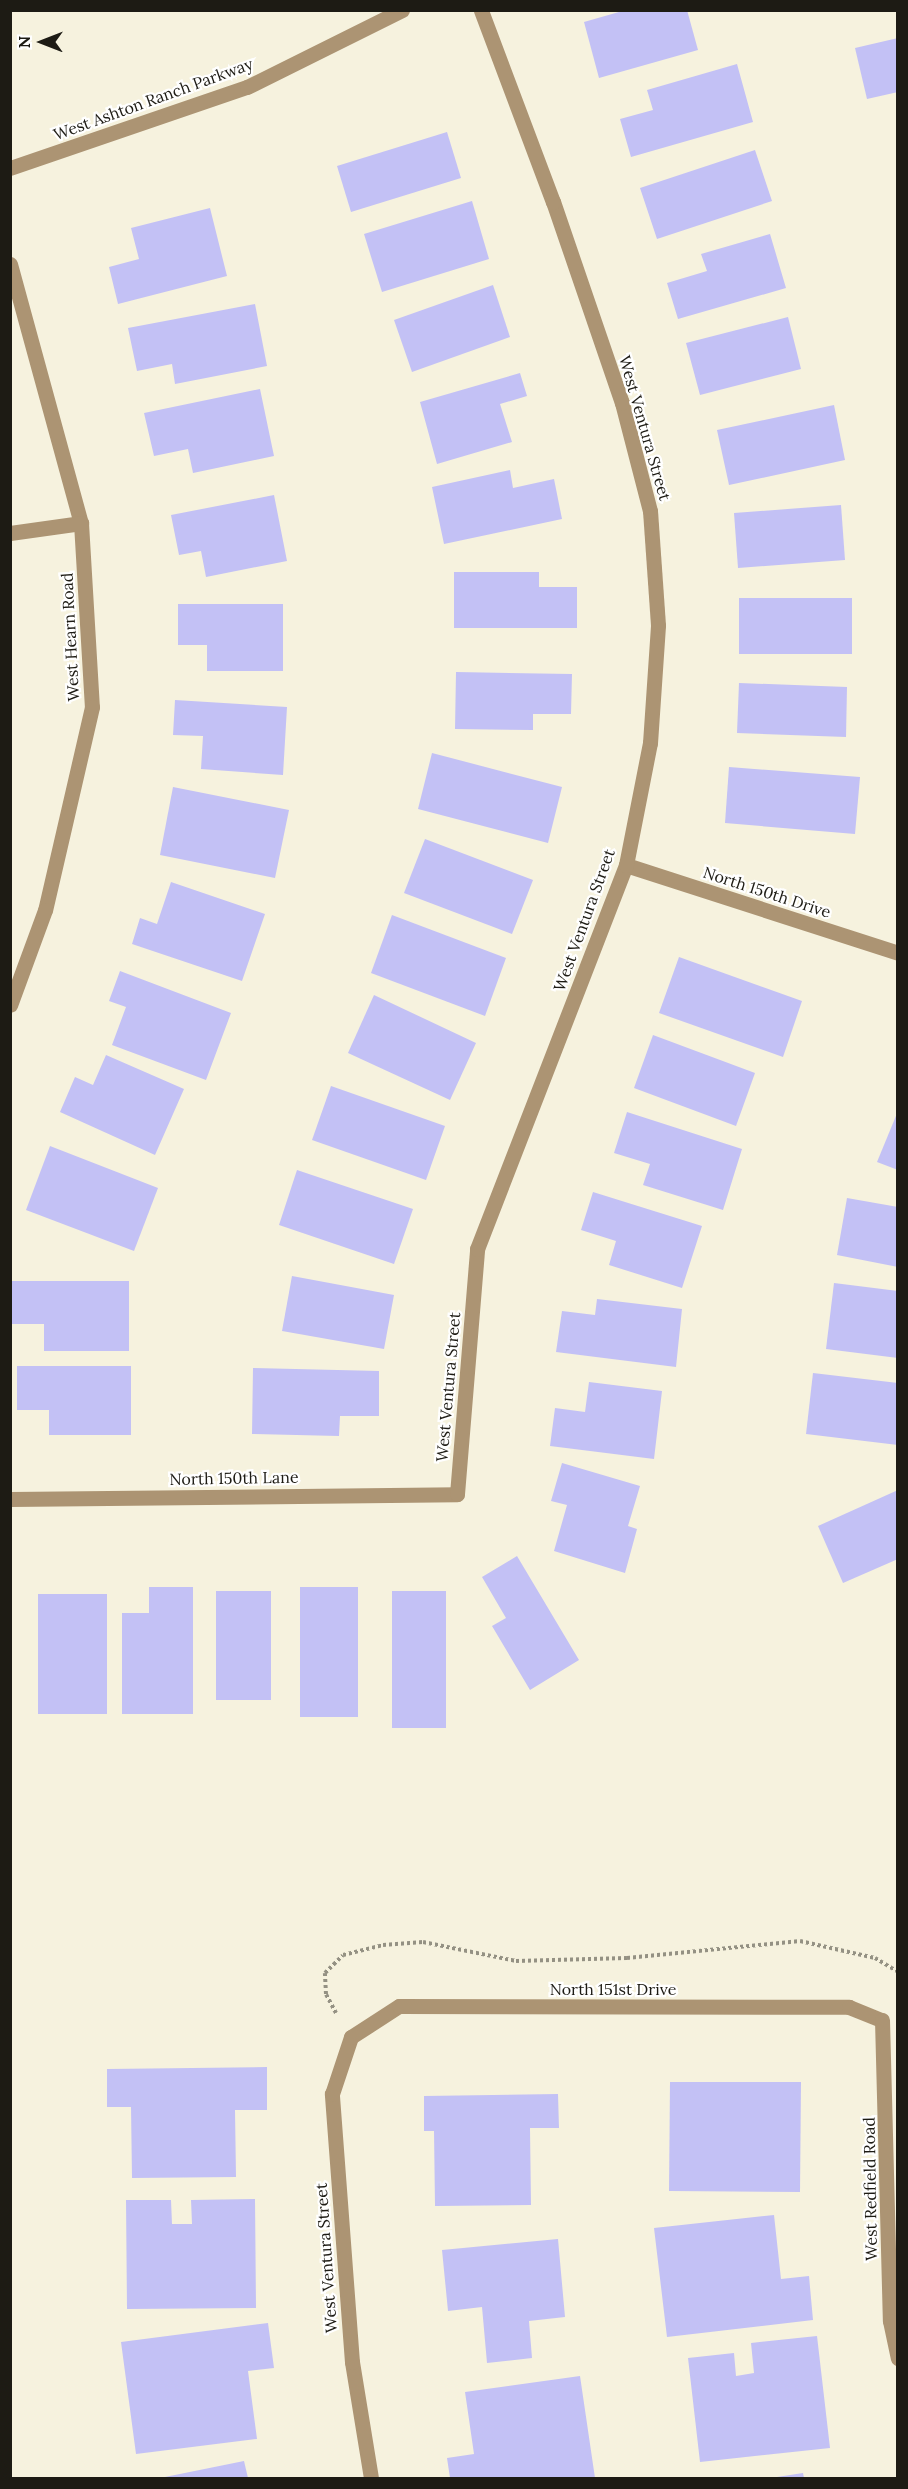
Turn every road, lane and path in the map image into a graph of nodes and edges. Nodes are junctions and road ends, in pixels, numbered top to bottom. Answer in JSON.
{"nodes":[{"id":1,"x":402,"y":10,"type":"edge"},
{"id":2,"x":480,"y":10,"type":"edge"},
{"id":3,"x":10,"y":168,"type":"edge"},
{"id":4,"x":10,"y":264,"type":"edge"},
{"id":5,"x":81,"y":524,"type":"junction"},
{"id":6,"x":10,"y":533,"type":"edge"},
{"id":7,"x":626,"y":865,"type":"junction"},
{"id":8,"x":897,"y":953,"type":"edge"},
{"id":9,"x":10,"y":1005,"type":"edge"},
{"id":10,"x":457,"y":1494,"type":"joint"},
{"id":11,"x":10,"y":1499,"type":"edge"},
{"id":12,"x":897,"y":1972,"type":"edge"},
{"id":13,"x":882,"y":2020,"type":"joint"},
{"id":14,"x":351,"y":2037,"type":"junction"},
{"id":15,"x":897,"y":2358,"type":"edge"},
{"id":16,"x":371,"y":2478,"type":"edge"}],
"edges":[{"from":1,"to":3,"type":"street","name":"West Ashton Ranch Parkway"},
{"from":2,"to":7,"type":"street","name":"West Ventura Street"},
{"from":4,"to":5,"type":"street","name":"West Hearn Road"},
{"from":5,"to":6,"type":"street"},
{"from":5,"to":9,"type":"street","name":"West Hearn Road"},
{"from":7,"to":8,"type":"street","name":"North 150th Drive"},
{"from":7,"to":10,"type":"street","name":"West Ventura Street"},
{"from":10,"to":11,"type":"street","name":"North 150th Lane"},
{"from":12,"to":14,"type":"path"},
{"from":13,"to":14,"type":"street","name":"North 151st Drive"},
{"from":13,"to":15,"type":"street","name":"West Redfield Road"},
{"from":14,"to":16,"type":"street","name":"West Ventura Street"}]}
